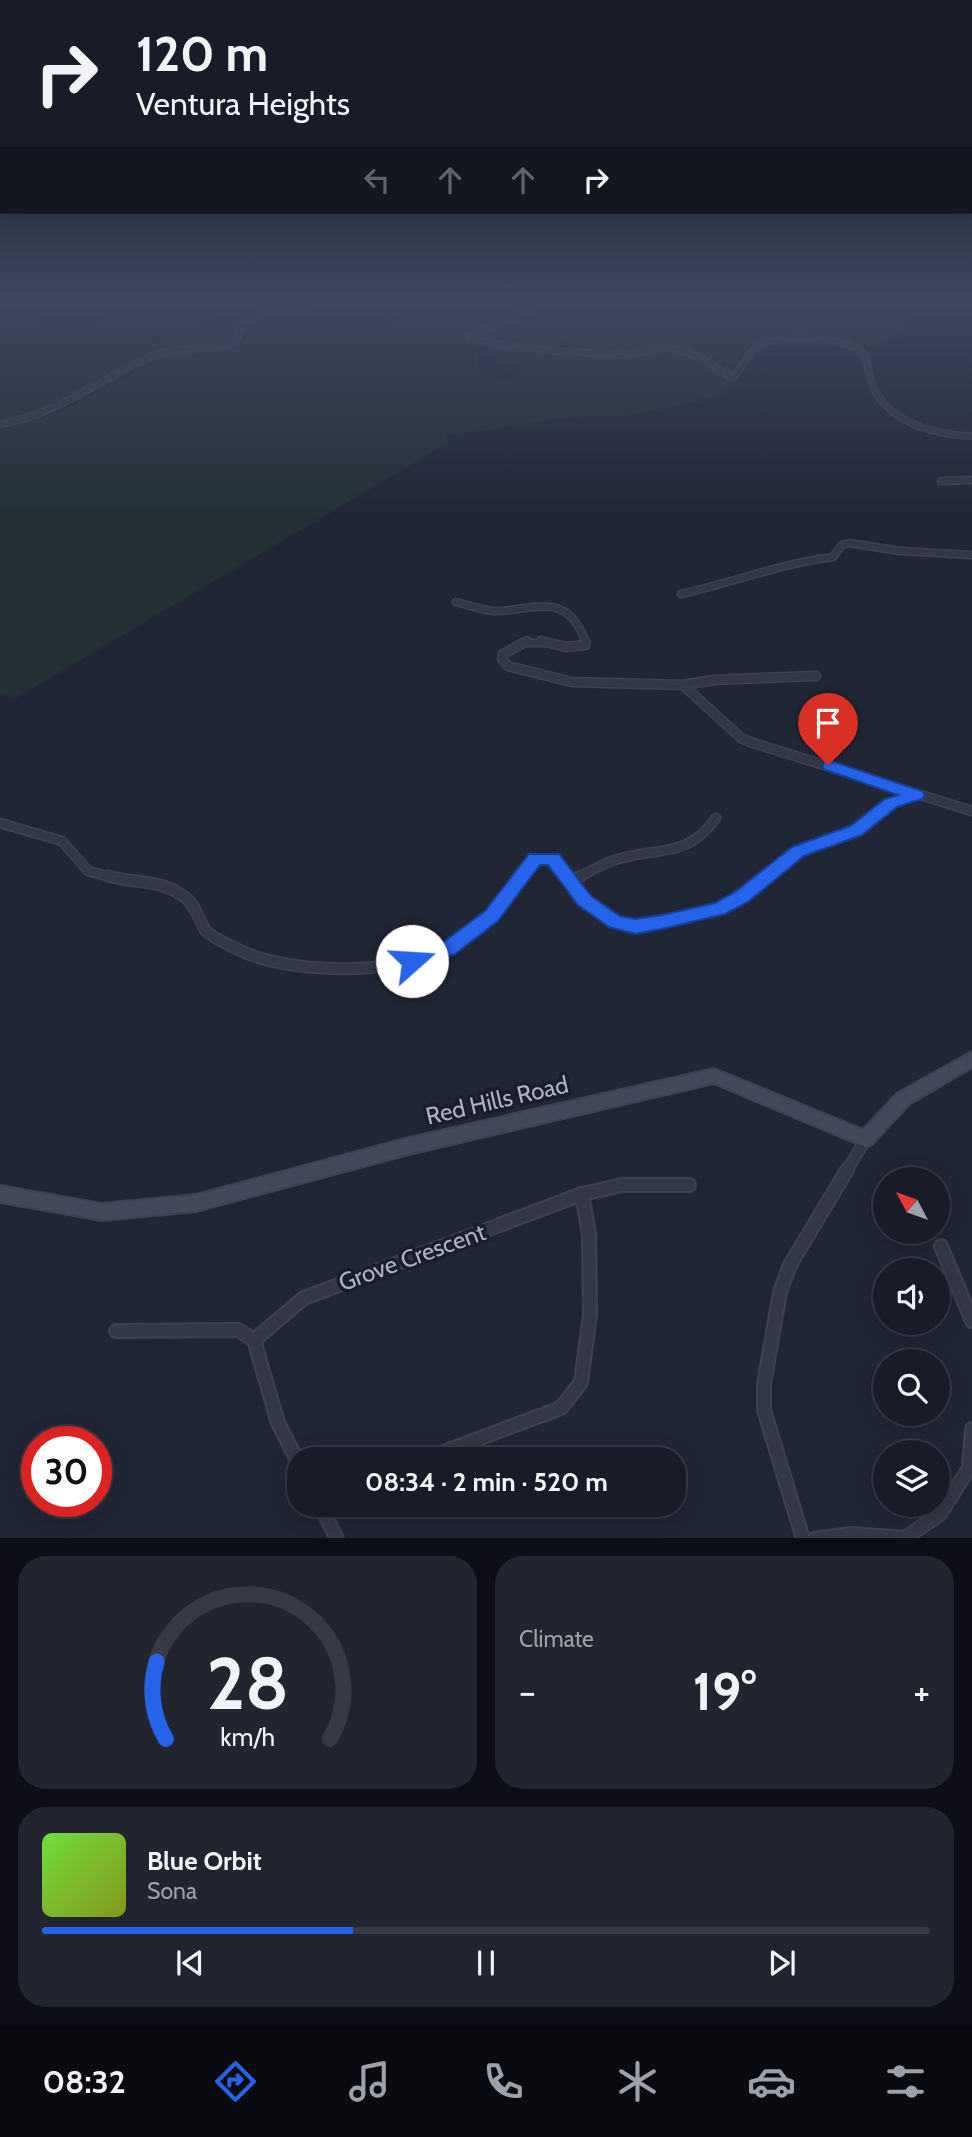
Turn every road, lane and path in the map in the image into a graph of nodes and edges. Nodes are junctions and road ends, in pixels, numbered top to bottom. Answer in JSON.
{"nodes":[{"id":1,"x":123,"y":375,"type":"edge"},
{"id":2,"x":869,"y":375,"type":"edge"},
{"id":3,"x":0,"y":424,"type":"edge"},
{"id":4,"x":972,"y":436,"type":"edge"},
{"id":5,"x":972,"y":480,"type":"edge"},
{"id":6,"x":941,"y":481,"type":"dead end"},
{"id":7,"x":972,"y":555,"type":"edge"},
{"id":8,"x":681,"y":594,"type":"dead end"},
{"id":9,"x":456,"y":602,"type":"dead end"},
{"id":10,"x":816,"y":676,"type":"dead end"},
{"id":11,"x":683,"y":685,"type":"junction"},
{"id":12,"x":916,"y":795,"type":"junction"},
{"id":13,"x":972,"y":811,"type":"edge"},
{"id":14,"x":716,"y":818,"type":"dead end"},
{"id":15,"x":0,"y":822,"type":"edge"},
{"id":16,"x":572,"y":881,"type":"junction"},
{"id":17,"x":972,"y":1059,"type":"edge"},
{"id":18,"x":866,"y":1139,"type":"junction"},
{"id":19,"x":689,"y":1185,"type":"dead end"},
{"id":20,"x":0,"y":1194,"type":"edge"},
{"id":21,"x":582,"y":1194,"type":"junction"},
{"id":22,"x":940,"y":1246,"type":"dead end"},
{"id":23,"x":972,"y":1321,"type":"edge"},
{"id":24,"x":116,"y":1331,"type":"dead end"},
{"id":25,"x":254,"y":1340,"type":"junction"},
{"id":26,"x":972,"y":1429,"type":"edge"},
{"id":27,"x":290,"y":1447,"type":"edge"},
{"id":28,"x":457,"y":1447,"type":"edge"},
{"id":29,"x":327,"y":1517,"type":"edge"},
{"id":30,"x":337,"y":1538,"type":"edge"},
{"id":31,"x":803,"y":1538,"type":"edge"},
{"id":32,"x":814,"y":1538,"type":"edge"}],
"edges":[{"from":1,"to":3,"type":"street"},
{"from":2,"to":4,"type":"street"},
{"from":5,"to":6,"type":"street"},
{"from":7,"to":8,"type":"street"},
{"from":9,"to":11,"type":"street"},
{"from":10,"to":11,"type":"street"},
{"from":11,"to":12,"type":"street"},
{"from":12,"to":13,"type":"street"},
{"from":12,"to":16,"type":"street"},
{"from":14,"to":16,"type":"street"},
{"from":15,"to":16,"type":"street"},
{"from":17,"to":18,"type":"main road"},
{"from":18,"to":20,"type":"main road","name":"Red Hills Road"},
{"from":18,"to":31,"type":"street"},
{"from":19,"to":21,"type":"street","name":"Grove Crescent"},
{"from":21,"to":25,"type":"street","name":"Grove Crescent"},
{"from":21,"to":28,"type":"street"},
{"from":22,"to":23,"type":"street"},
{"from":24,"to":25,"type":"street"},
{"from":25,"to":27,"type":"street"},
{"from":26,"to":32,"type":"street"},
{"from":29,"to":30,"type":"street"}]}
